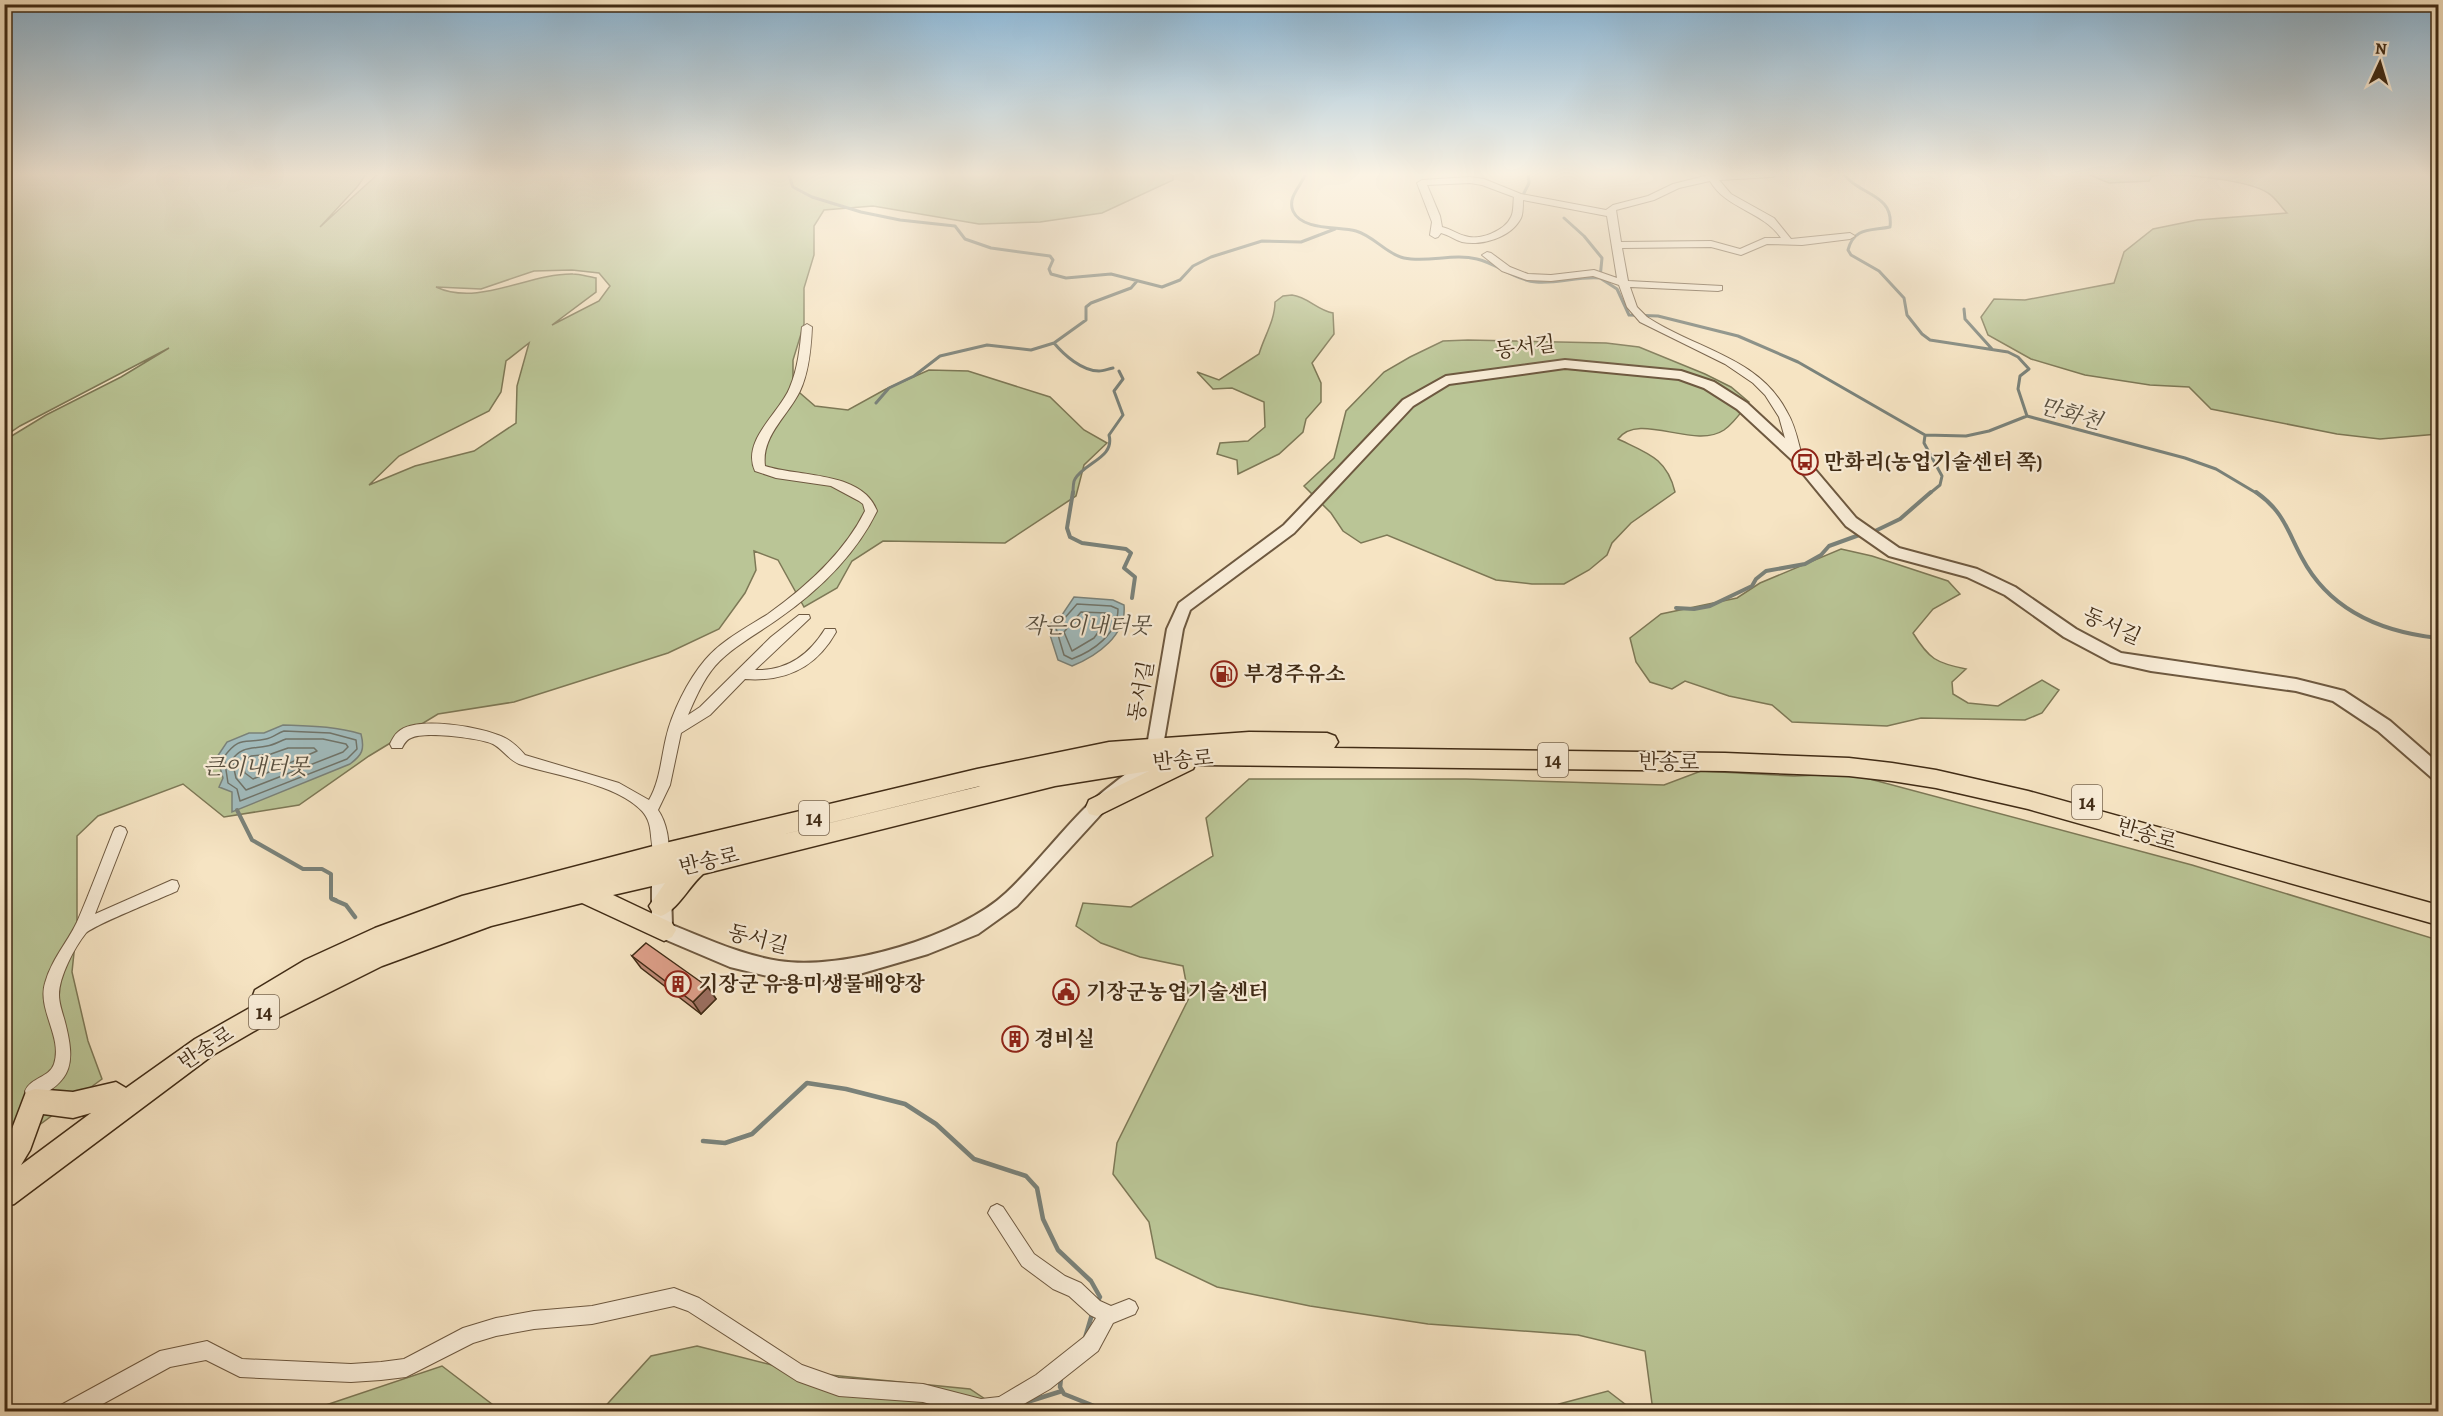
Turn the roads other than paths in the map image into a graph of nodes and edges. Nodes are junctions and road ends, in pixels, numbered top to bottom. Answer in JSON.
{"nodes":[{"id":1,"x":1462,"y":239,"type":"edge"},
{"id":2,"x":1482,"y":239,"type":"edge"},
{"id":3,"x":1617,"y":239,"type":"edge"},
{"id":4,"x":1825,"y":239,"type":"edge"},
{"id":5,"x":1788,"y":241,"type":"joint"},
{"id":6,"x":1618,"y":245,"type":"junction"},
{"id":7,"x":1487,"y":255,"type":"dead end"},
{"id":8,"x":1625,"y":284,"type":"junction"},
{"id":9,"x":1718,"y":288,"type":"dead end"},
{"id":10,"x":807,"y":327,"type":"dead end"},
{"id":11,"x":1782,"y":435,"type":"junction"},
{"id":12,"x":804,"y":618,"type":"dead end"},
{"id":13,"x":830,"y":632,"type":"dead end"},
{"id":14,"x":744,"y":674,"type":"junction"},
{"id":15,"x":675,"y":730,"type":"junction"},
{"id":16,"x":397,"y":744,"type":"dead end"},
{"id":17,"x":1152,"y":754,"type":"junction"},
{"id":18,"x":1200,"y":756,"type":"junction"},
{"id":19,"x":1092,"y":770,"type":"junction"},
{"id":20,"x":2439,"y":773,"type":"edge"},
{"id":21,"x":1097,"y":807,"type":"junction"},
{"id":22,"x":649,"y":810,"type":"junction"},
{"id":23,"x":120,"y":832,"type":"dead end"},
{"id":24,"x":661,"y":863,"type":"junction"},
{"id":25,"x":698,"y":864,"type":"junction"},
{"id":26,"x":588,"y":882,"type":"junction"},
{"id":27,"x":172,"y":886,"type":"dead end"},
{"id":28,"x":2439,"y":902,"type":"edge"},
{"id":29,"x":661,"y":906,"type":"junction"},
{"id":30,"x":2439,"y":915,"type":"edge"},
{"id":31,"x":82,"y":927,"type":"junction"},
{"id":32,"x":664,"y":930,"type":"junction"},
{"id":33,"x":33,"y":1091,"type":"dead end"},
{"id":34,"x":116,"y":1094,"type":"junction"},
{"id":35,"x":4,"y":1166,"type":"edge"},
{"id":36,"x":4,"y":1178,"type":"edge"},
{"id":37,"x":4,"y":1194,"type":"edge"},
{"id":38,"x":997,"y":1213,"type":"dead end"},
{"id":39,"x":1130,"y":1308,"type":"dead end"},
{"id":40,"x":1099,"y":1310,"type":"junction"},
{"id":41,"x":68,"y":1412,"type":"edge"}],
"edges":[{"from":1,"to":2,"type":"street"},
{"from":3,"to":6,"type":"street","name":"동서길"},
{"from":4,"to":5,"type":"street"},
{"from":5,"to":6,"type":"street"},
{"from":6,"to":8,"type":"street","name":"동서길"},
{"from":7,"to":8,"type":"street"},
{"from":8,"to":9,"type":"street"},
{"from":8,"to":11,"type":"street","name":"동서길"},
{"from":10,"to":15,"type":"street"},
{"from":11,"to":17,"type":"street","name":"동서길"},
{"from":11,"to":20,"type":"street","name":"동서길"},
{"from":12,"to":14,"type":"street"},
{"from":13,"to":14,"type":"street"},
{"from":14,"to":15,"type":"street"},
{"from":15,"to":22,"type":"street"},
{"from":16,"to":22,"type":"street"},
{"from":17,"to":18,"type":"main road","name":"반송로","number":"14"},
{"from":17,"to":19,"type":"main road","name":"반송로","number":"14"},
{"from":17,"to":21,"type":"street","name":"동서길"},
{"from":17,"to":24,"type":"main road","name":"반송로","number":"14"},
{"from":17,"to":28,"type":"main road","name":"반송로","number":"14"},
{"from":18,"to":21,"type":"main road"},
{"from":18,"to":30,"type":"main road","name":"반송로","number":"14"},
{"from":19,"to":21,"type":"main road"},
{"from":19,"to":25,"type":"main road","name":"반송로","number":"14"},
{"from":21,"to":32,"type":"street","name":"동서길"},
{"from":22,"to":24,"type":"street"},
{"from":23,"to":31,"type":"street"},
{"from":24,"to":25,"type":"main road","name":"반송로","number":"14"},
{"from":24,"to":26,"type":"main road","name":"반송로","number":"14"},
{"from":24,"to":29,"type":"street"},
{"from":25,"to":29,"type":"main road"},
{"from":26,"to":32,"type":"main road"},
{"from":26,"to":34,"type":"main road","name":"반송로","number":"14"},
{"from":26,"to":37,"type":"main road","name":"반송로","number":"14"},
{"from":27,"to":31,"type":"street"},
{"from":29,"to":32,"type":"street"},
{"from":31,"to":33,"type":"street"},
{"from":34,"to":35,"type":"main road"},
{"from":34,"to":36,"type":"main road","name":"반송로","number":"14"},
{"from":38,"to":40,"type":"street"},
{"from":39,"to":40,"type":"street"},
{"from":40,"to":41,"type":"street"}]}
